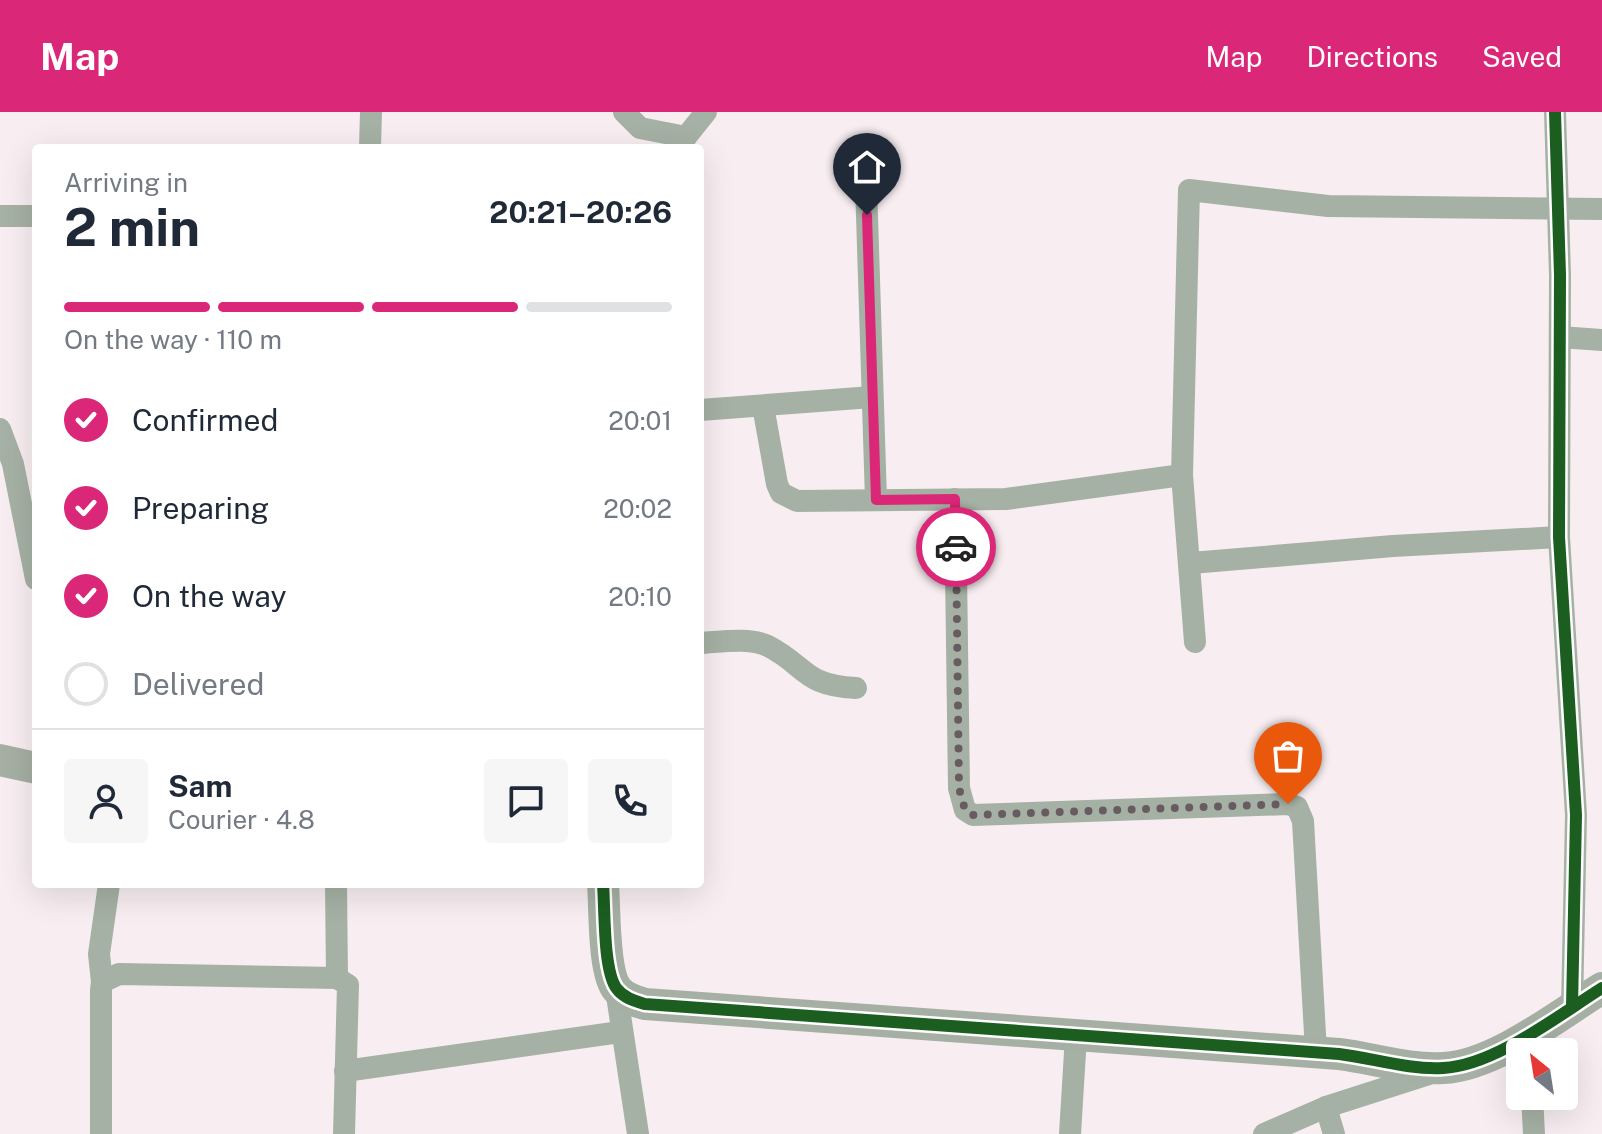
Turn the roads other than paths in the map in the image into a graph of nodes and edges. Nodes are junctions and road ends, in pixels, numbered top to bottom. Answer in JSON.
{"nodes":[{"id":1,"x":371,"y":112,"type":"edge"},
{"id":2,"x":624,"y":112,"type":"edge"},
{"id":3,"x":706,"y":112,"type":"edge"},
{"id":4,"x":1555,"y":112,"type":"edge"},
{"id":5,"x":681,"y":142,"type":"edge"},
{"id":6,"x":370,"y":144,"type":"edge"},
{"id":7,"x":866,"y":184,"type":"dead end"},
{"id":8,"x":1602,"y":209,"type":"edge"},
{"id":9,"x":1557,"y":210,"type":"junction"},
{"id":10,"x":0,"y":216,"type":"edge"},
{"id":11,"x":32,"y":216,"type":"edge"},
{"id":12,"x":1560,"y":337,"type":"junction"},
{"id":13,"x":1602,"y":340,"type":"edge"},
{"id":14,"x":872,"y":397,"type":"junction"},
{"id":15,"x":763,"y":406,"type":"junction"},
{"id":16,"x":704,"y":410,"type":"edge"},
{"id":17,"x":0,"y":429,"type":"edge"},
{"id":18,"x":1182,"y":475,"type":"junction"},
{"id":19,"x":955,"y":499,"type":"junction"},
{"id":20,"x":876,"y":500,"type":"junction"},
{"id":21,"x":1559,"y":537,"type":"junction"},
{"id":22,"x":32,"y":559,"type":"edge"},
{"id":23,"x":1191,"y":563,"type":"junction"},
{"id":24,"x":1195,"y":642,"type":"dead end"},
{"id":25,"x":704,"y":643,"type":"edge"},
{"id":26,"x":856,"y":688,"type":"dead end"},
{"id":27,"x":0,"y":760,"type":"edge"},
{"id":28,"x":32,"y":767,"type":"edge"},
{"id":29,"x":108,"y":888,"type":"edge"},
{"id":30,"x":336,"y":888,"type":"edge"},
{"id":31,"x":603,"y":888,"type":"edge"},
{"id":32,"x":337,"y":978,"type":"junction"},
{"id":33,"x":102,"y":982,"type":"junction"},
{"id":34,"x":1602,"y":988,"type":"edge"},
{"id":35,"x":616,"y":989,"type":"junction"},
{"id":36,"x":1572,"y":1007,"type":"junction"},
{"id":37,"x":620,"y":1032,"type":"junction"},
{"id":38,"x":1076,"y":1036,"type":"junction"},
{"id":39,"x":1535,"y":1038,"type":"edge"},
{"id":40,"x":1506,"y":1049,"type":"edge"},
{"id":41,"x":1316,"y":1052,"type":"junction"},
{"id":42,"x":1444,"y":1068,"type":"junction"},
{"id":43,"x":345,"y":1071,"type":"junction"},
{"id":44,"x":1326,"y":1107,"type":"junction"},
{"id":45,"x":1533,"y":1110,"type":"edge"},
{"id":46,"x":101,"y":1134,"type":"edge"},
{"id":47,"x":344,"y":1134,"type":"edge"},
{"id":48,"x":638,"y":1134,"type":"edge"},
{"id":49,"x":1070,"y":1134,"type":"edge"},
{"id":50,"x":1264,"y":1134,"type":"edge"},
{"id":51,"x":1334,"y":1134,"type":"edge"},
{"id":52,"x":1534,"y":1134,"type":"edge"}],
"edges":[{"from":1,"to":6,"type":"street"},
{"from":2,"to":5,"type":"street"},
{"from":3,"to":5,"type":"street"},
{"from":4,"to":9,"type":"street"},
{"from":7,"to":14,"type":"street"},
{"from":8,"to":9,"type":"street"},
{"from":9,"to":12,"type":"street"},
{"from":9,"to":18,"type":"street"},
{"from":10,"to":11,"type":"street"},
{"from":12,"to":13,"type":"street"},
{"from":12,"to":21,"type":"street"},
{"from":14,"to":15,"type":"street"},
{"from":14,"to":20,"type":"street"},
{"from":15,"to":16,"type":"street"},
{"from":15,"to":20,"type":"street"},
{"from":17,"to":22,"type":"street"},
{"from":18,"to":19,"type":"street"},
{"from":18,"to":23,"type":"street"},
{"from":19,"to":20,"type":"street"},
{"from":19,"to":41,"type":"street"},
{"from":21,"to":23,"type":"street"},
{"from":21,"to":36,"type":"street"},
{"from":23,"to":24,"type":"street"},
{"from":25,"to":26,"type":"street"},
{"from":27,"to":28,"type":"street"},
{"from":29,"to":33,"type":"street"},
{"from":30,"to":32,"type":"street"},
{"from":31,"to":35,"type":"street"},
{"from":32,"to":33,"type":"street"},
{"from":32,"to":43,"type":"street"},
{"from":33,"to":46,"type":"street"},
{"from":34,"to":36,"type":"street"},
{"from":35,"to":37,"type":"street"},
{"from":35,"to":38,"type":"street"},
{"from":36,"to":39,"type":"street"},
{"from":37,"to":43,"type":"street"},
{"from":37,"to":48,"type":"street"},
{"from":38,"to":41,"type":"street"},
{"from":38,"to":49,"type":"street"},
{"from":40,"to":42,"type":"street"},
{"from":41,"to":42,"type":"street"},
{"from":42,"to":44,"type":"street"},
{"from":43,"to":47,"type":"street"},
{"from":44,"to":50,"type":"street"},
{"from":44,"to":51,"type":"street"},
{"from":45,"to":52,"type":"street"}]}
